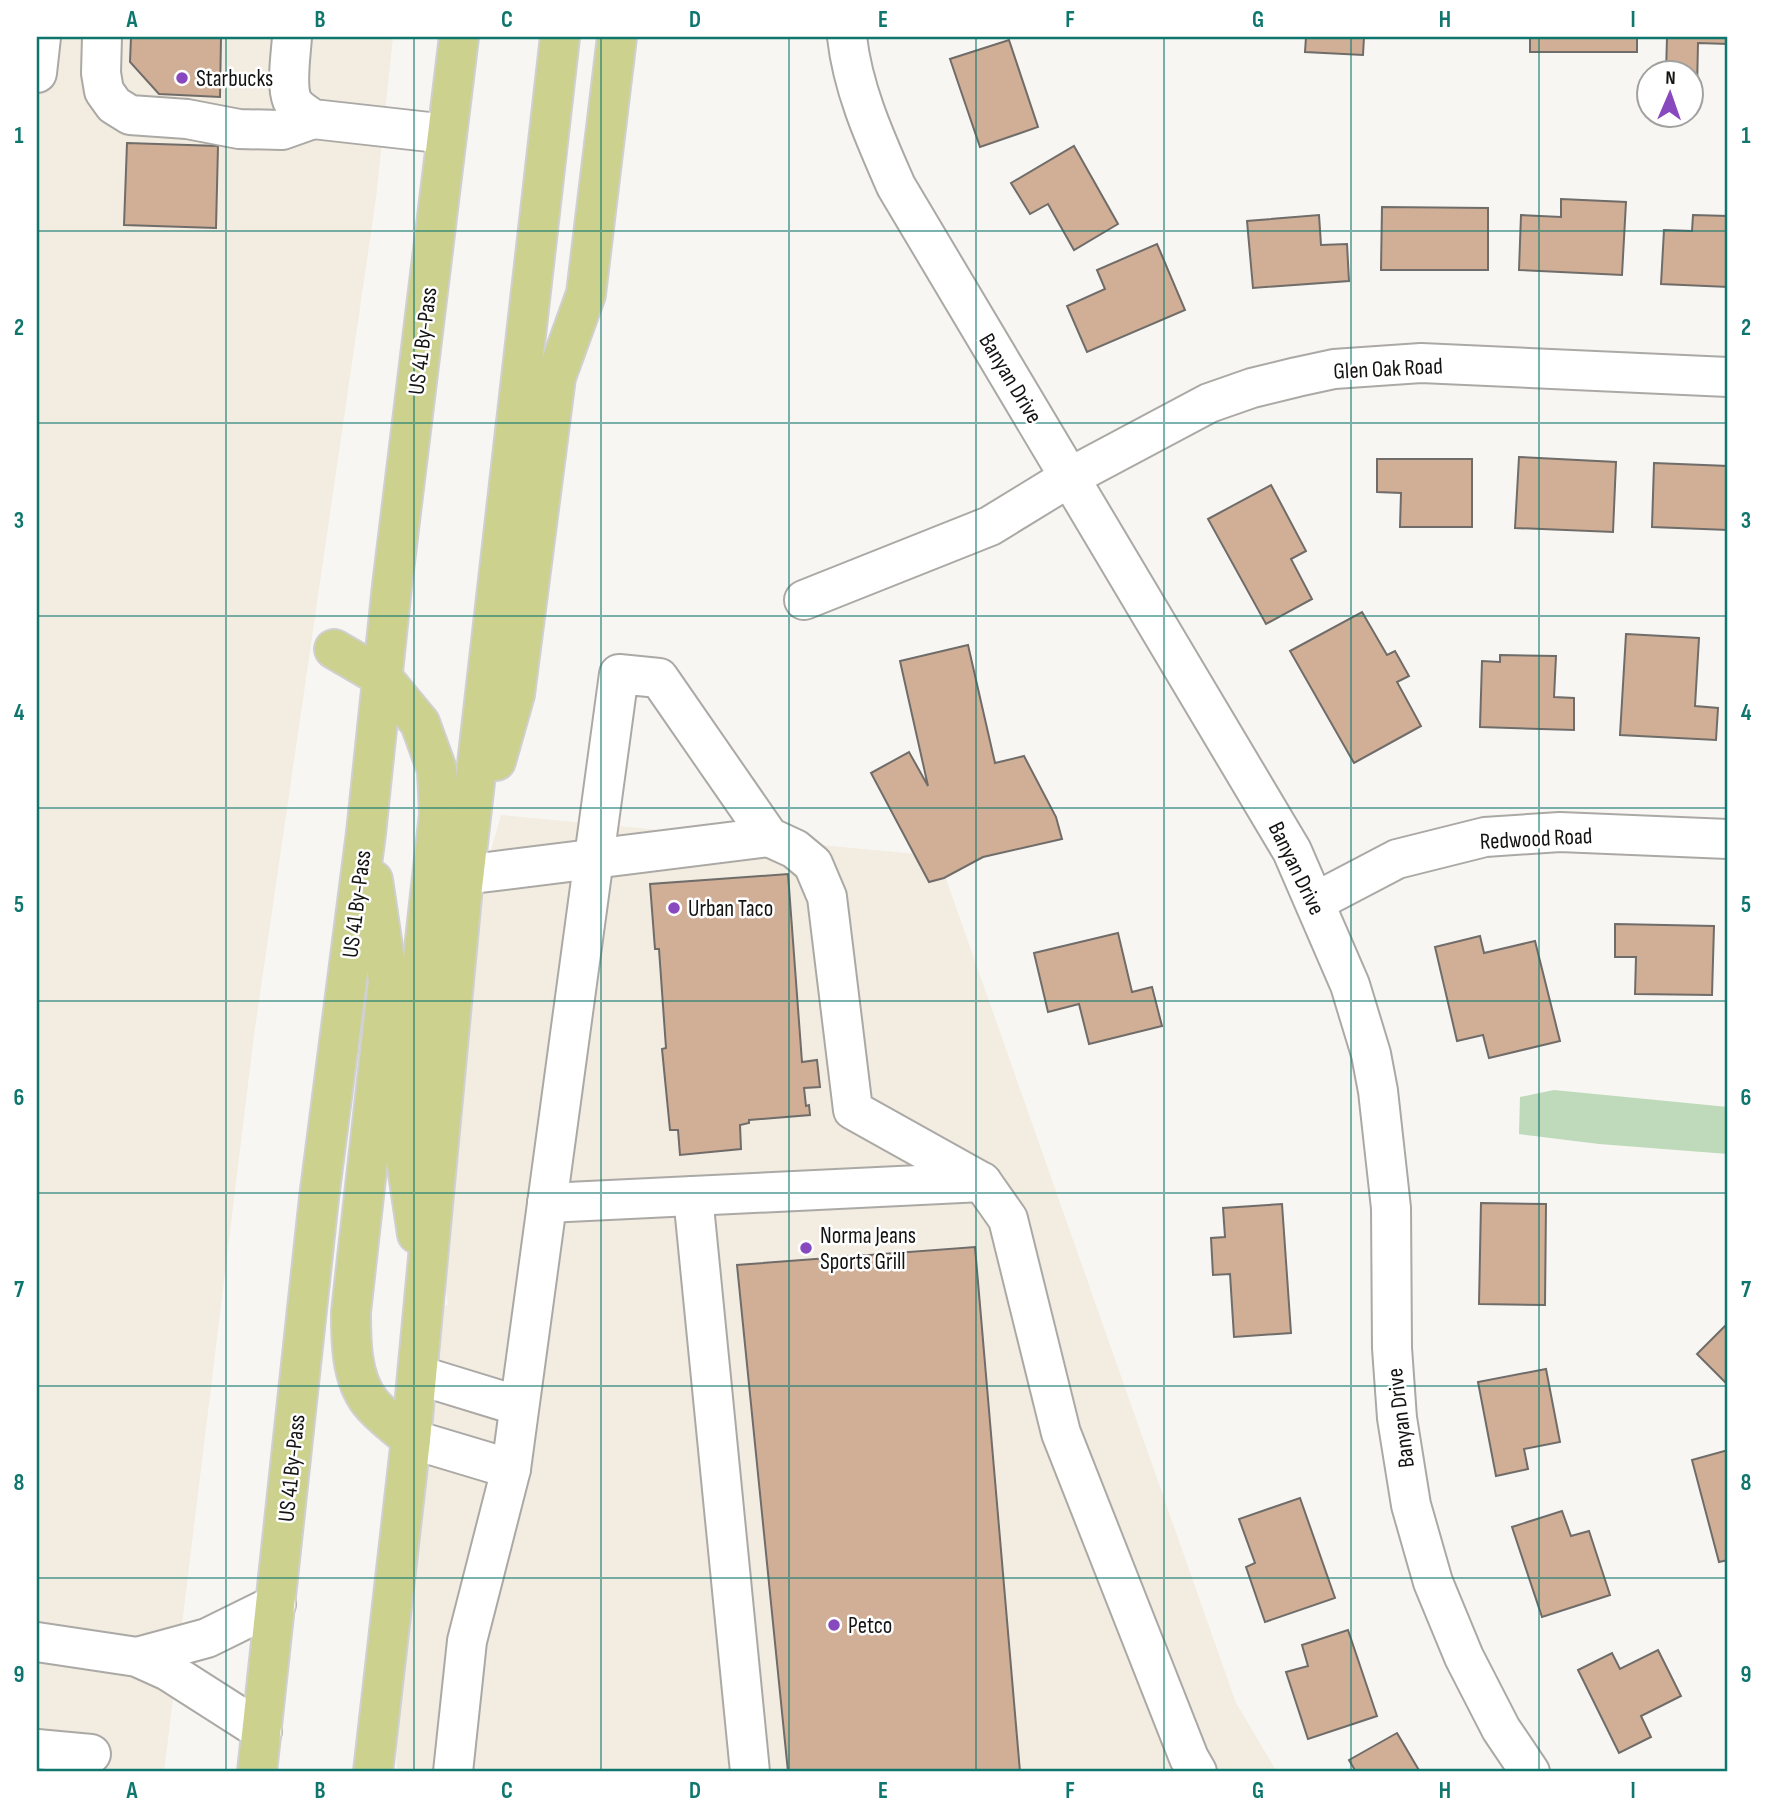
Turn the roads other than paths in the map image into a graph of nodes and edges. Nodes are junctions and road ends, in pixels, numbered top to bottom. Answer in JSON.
{"nodes":[{"id":1,"x":41,"y":37,"type":"edge"},
{"id":2,"x":102,"y":37,"type":"edge"},
{"id":3,"x":292,"y":37,"type":"edge"},
{"id":4,"x":459,"y":37,"type":"edge"},
{"id":5,"x":560,"y":37,"type":"edge"},
{"id":6,"x":617,"y":37,"type":"edge"},
{"id":7,"x":847,"y":37,"type":"edge"},
{"id":8,"x":37,"y":74,"type":"edge"},
{"id":9,"x":313,"y":119,"type":"junction"},
{"id":10,"x":447,"y":134,"type":"junction"},
{"id":11,"x":1728,"y":377,"type":"edge"},
{"id":12,"x":1070,"y":477,"type":"junction"},
{"id":13,"x":804,"y":600,"type":"dead end"},
{"id":14,"x":334,"y":649,"type":"dead end"},
{"id":15,"x":382,"y":677,"type":"junction"},
{"id":16,"x":366,"y":833,"type":"junction"},
{"id":17,"x":769,"y":837,"type":"junction"},
{"id":18,"x":1728,"y":839,"type":"edge"},
{"id":19,"x":594,"y":858,"type":"junction"},
{"id":20,"x":464,"y":875,"type":"junction"},
{"id":21,"x":1315,"y":902,"type":"junction"},
{"id":22,"x":982,"y":1182,"type":"junction"},
{"id":23,"x":694,"y":1196,"type":"junction"},
{"id":24,"x":547,"y":1203,"type":"junction"},
{"id":25,"x":426,"y":1287,"type":"junction"},
{"id":26,"x":418,"y":1374,"type":"junction"},
{"id":27,"x":519,"y":1406,"type":"junction"},
{"id":28,"x":411,"y":1438,"type":"junction"},
{"id":29,"x":511,"y":1469,"type":"junction"},
{"id":30,"x":276,"y":1604,"type":"junction"},
{"id":31,"x":37,"y":1642,"type":"edge"},
{"id":32,"x":137,"y":1657,"type":"junction"},
{"id":33,"x":262,"y":1731,"type":"junction"},
{"id":34,"x":37,"y":1749,"type":"edge"},
{"id":35,"x":91,"y":1754,"type":"dead end"},
{"id":36,"x":257,"y":1772,"type":"edge"},
{"id":37,"x":373,"y":1772,"type":"edge"},
{"id":38,"x":453,"y":1772,"type":"edge"},
{"id":39,"x":750,"y":1772,"type":"edge"},
{"id":40,"x":1197,"y":1772,"type":"edge"},
{"id":41,"x":1530,"y":1772,"type":"edge"}],
"edges":[{"from":1,"to":8,"type":"street"},
{"from":2,"to":9,"type":"street"},
{"from":3,"to":9,"type":"street"},
{"from":4,"to":10,"type":"main road","name":"US 41 By-Pass"},
{"from":5,"to":20,"type":"main road"},
{"from":6,"to":20,"type":"main road"},
{"from":7,"to":12,"type":"street","name":"Banyan Drive"},
{"from":9,"to":10,"type":"street"},
{"from":10,"to":15,"type":"main road","name":"US 41 By-Pass"},
{"from":11,"to":12,"type":"street","name":"Glen Oak Road"},
{"from":12,"to":13,"type":"street","name":"Glen Oak Road"},
{"from":12,"to":21,"type":"street","name":"Banyan Drive"},
{"from":14,"to":15,"type":"main road"},
{"from":15,"to":16,"type":"main road","name":"US 41 By-Pass"},
{"from":15,"to":25,"type":"main road"},
{"from":16,"to":28,"type":"main road"},
{"from":16,"to":30,"type":"main road","name":"US 41 By-Pass"},
{"from":17,"to":19,"type":"street"},
{"from":17,"to":19,"type":"street"},
{"from":17,"to":22,"type":"street"},
{"from":18,"to":21,"type":"street","name":"Redwood Road"},
{"from":19,"to":20,"type":"street"},
{"from":19,"to":24,"type":"street"},
{"from":20,"to":25,"type":"main road"},
{"from":21,"to":41,"type":"street","name":"Banyan Drive"},
{"from":22,"to":23,"type":"street"},
{"from":22,"to":40,"type":"street"},
{"from":23,"to":24,"type":"street"},
{"from":23,"to":39,"type":"street"},
{"from":24,"to":27,"type":"street"},
{"from":25,"to":26,"type":"main road"},
{"from":26,"to":27,"type":"street"},
{"from":26,"to":28,"type":"main road"},
{"from":27,"to":29,"type":"street"},
{"from":28,"to":29,"type":"street"},
{"from":28,"to":37,"type":"main road"},
{"from":29,"to":38,"type":"street"},
{"from":30,"to":32,"type":"street"},
{"from":30,"to":33,"type":"main road","name":"US 41 By-Pass"},
{"from":31,"to":32,"type":"street"},
{"from":32,"to":33,"type":"street"},
{"from":33,"to":36,"type":"main road","name":"US 41 By-Pass"},
{"from":34,"to":35,"type":"street"}]}
